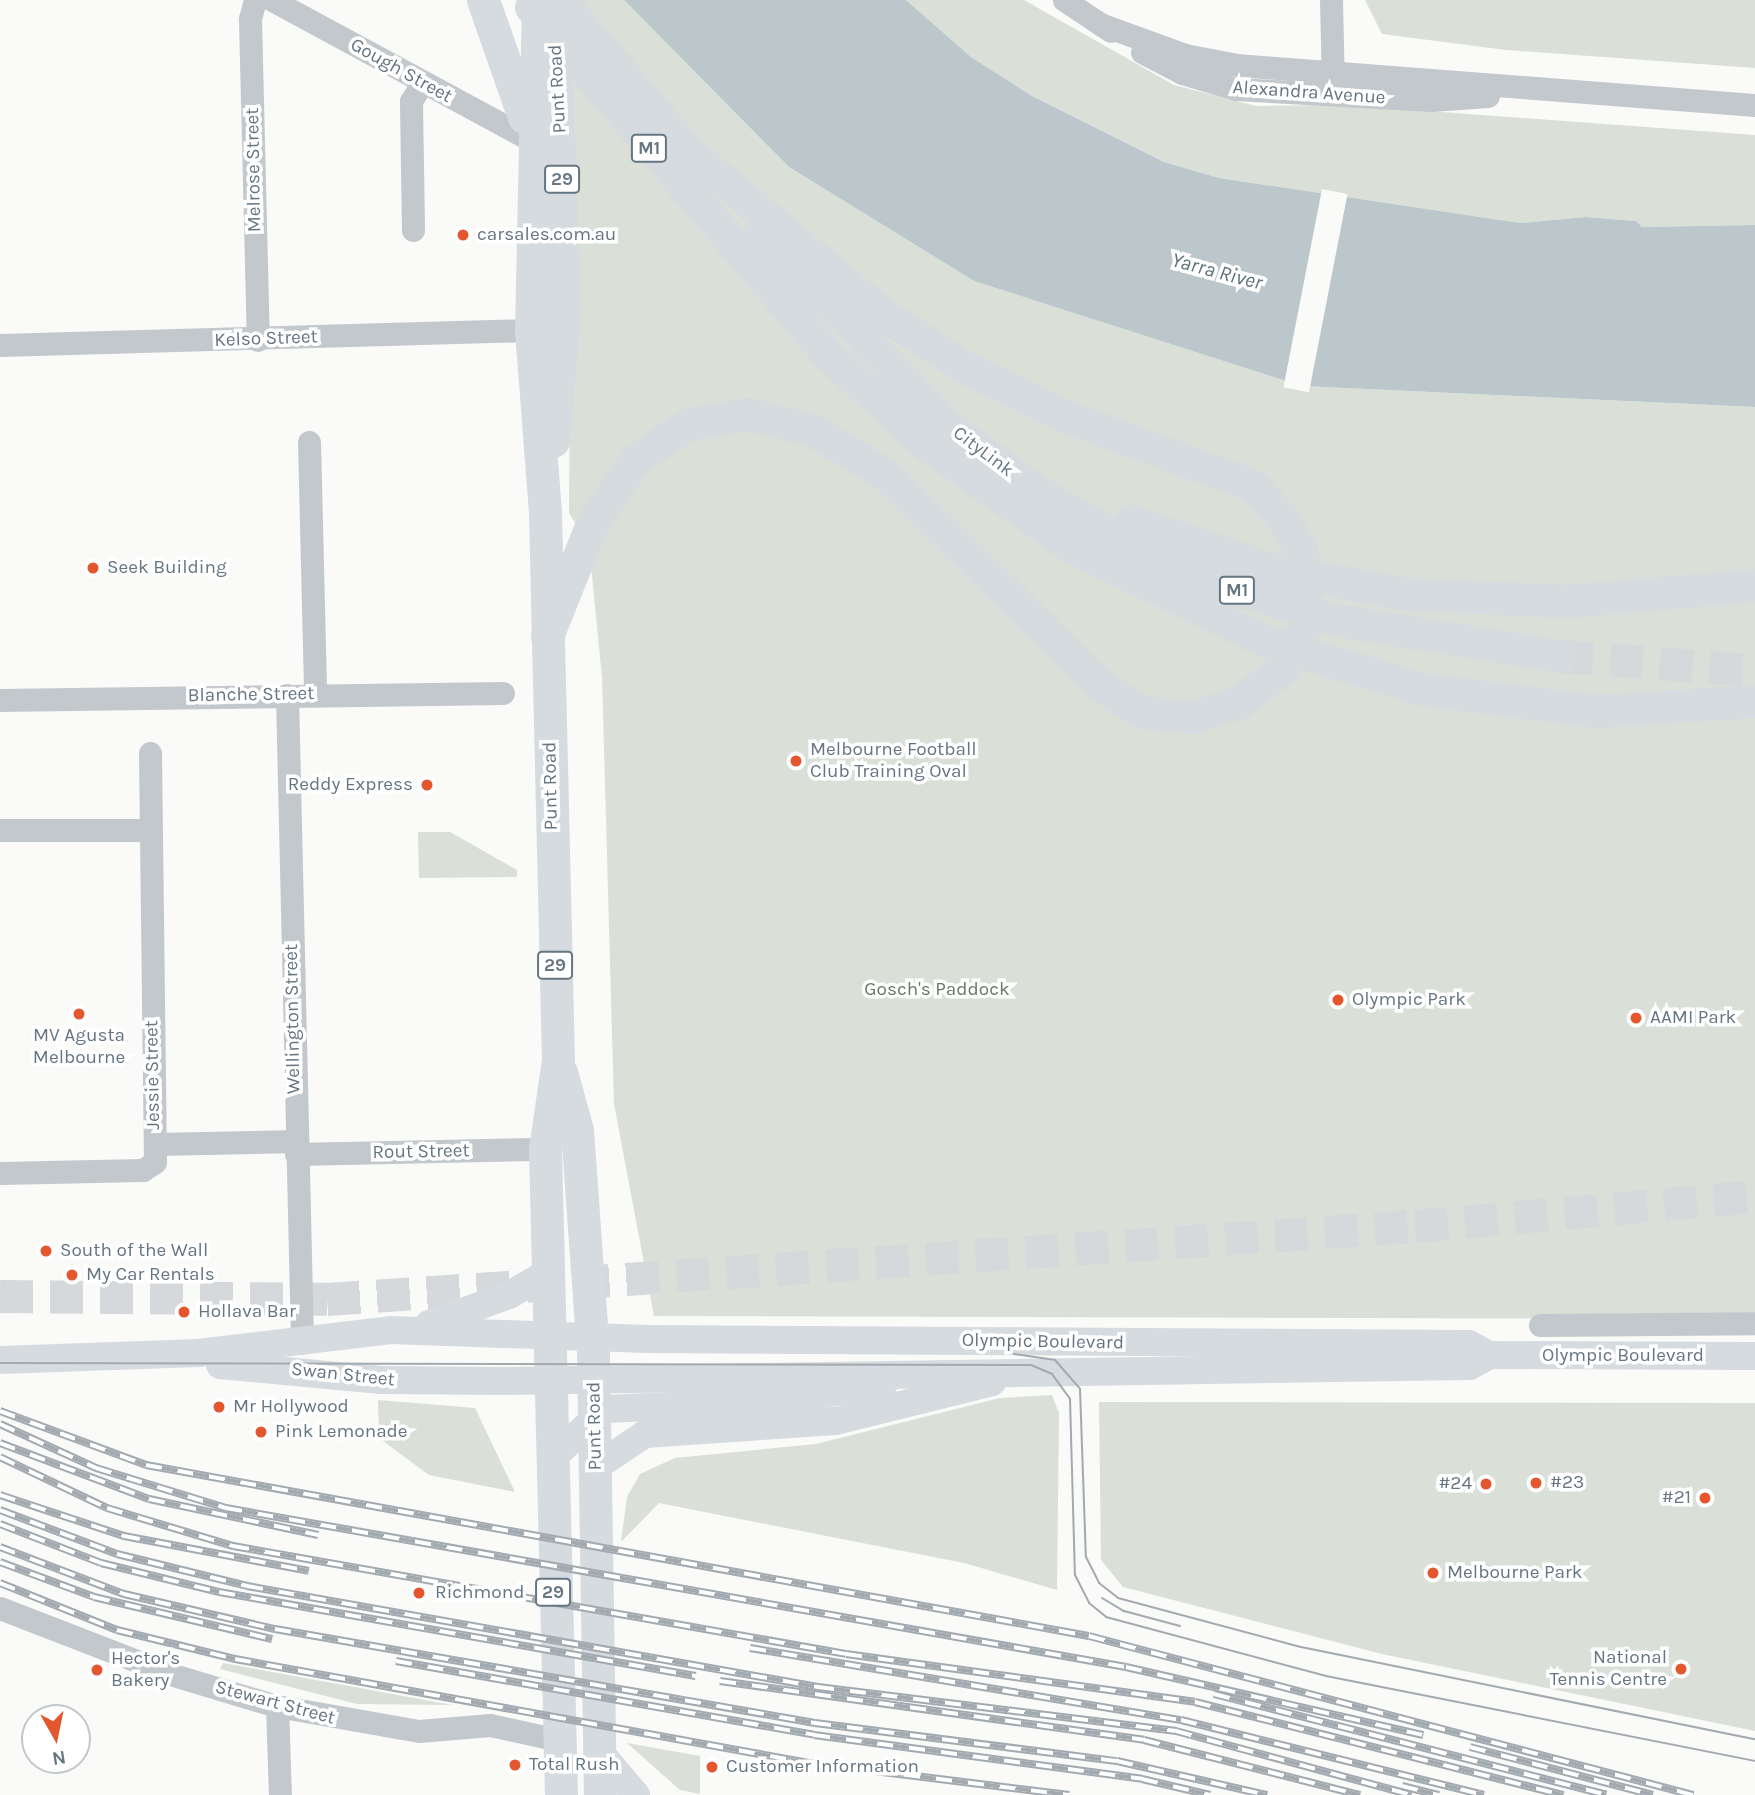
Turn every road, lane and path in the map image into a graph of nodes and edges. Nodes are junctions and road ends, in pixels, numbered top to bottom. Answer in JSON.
{"nodes":[{"id":1,"x":255,"y":0,"type":"edge"},
{"id":2,"x":272,"y":0,"type":"edge"},
{"id":3,"x":483,"y":0,"type":"edge"},
{"id":4,"x":524,"y":0,"type":"edge"},
{"id":5,"x":538,"y":0,"type":"edge"},
{"id":6,"x":551,"y":0,"type":"edge"},
{"id":7,"x":560,"y":0,"type":"edge"},
{"id":8,"x":1064,"y":0,"type":"edge"},
{"id":9,"x":1331,"y":0,"type":"edge"},
{"id":10,"x":1100,"y":24,"type":"junction"},
{"id":11,"x":1332,"y":72,"type":"junction"},
{"id":12,"x":423,"y":82,"type":"junction"},
{"id":13,"x":1533,"y":92,"type":"junction"},
{"id":14,"x":1333,"y":96,"type":"junction"},
{"id":15,"x":1755,"y":105,"type":"edge"},
{"id":16,"x":531,"y":140,"type":"junction"},
{"id":17,"x":413,"y":230,"type":"dead end"},
{"id":18,"x":796,"y":276,"type":"junction"},
{"id":19,"x":531,"y":330,"type":"junction"},
{"id":20,"x":258,"y":340,"type":"junction"},
{"id":21,"x":0,"y":345,"type":"edge"},
{"id":22,"x":951,"y":428,"type":"junction"},
{"id":23,"x":309,"y":442,"type":"dead end"},
{"id":24,"x":545,"y":513,"type":"junction"},
{"id":25,"x":1755,"y":585,"type":"edge"},
{"id":26,"x":548,"y":636,"type":"junction"},
{"id":27,"x":1560,"y":656,"type":"tunnel mouth"},
{"id":28,"x":503,"y":693,"type":"dead end"},
{"id":29,"x":315,"y":694,"type":"junction"},
{"id":30,"x":287,"y":695,"type":"junction"},
{"id":31,"x":0,"y":700,"type":"edge"},
{"id":32,"x":1755,"y":701,"type":"edge"},
{"id":33,"x":150,"y":753,"type":"dead end"},
{"id":34,"x":0,"y":830,"type":"edge"},
{"id":35,"x":149,"y":830,"type":"junction"},
{"id":36,"x":558,"y":1060,"type":"junction"},
{"id":37,"x":155,"y":1144,"type":"junction"},
{"id":38,"x":295,"y":1148,"type":"junction"},
{"id":39,"x":545,"y":1149,"type":"junction"},
{"id":40,"x":0,"y":1173,"type":"edge"},
{"id":41,"x":549,"y":1272,"type":"junction"},
{"id":42,"x":1755,"y":1323,"type":"edge"},
{"id":43,"x":1540,"y":1325,"type":"dead end"},
{"id":44,"x":395,"y":1330,"type":"junction"},
{"id":45,"x":549,"y":1335,"type":"junction"},
{"id":46,"x":592,"y":1337,"type":"junction"},
{"id":47,"x":917,"y":1339,"type":"junction"},
{"id":48,"x":1039,"y":1342,"type":"junction"},
{"id":49,"x":302,"y":1343,"type":"junction"},
{"id":50,"x":1490,"y":1355,"type":"junction"},
{"id":51,"x":1755,"y":1356,"type":"edge"},
{"id":52,"x":92,"y":1358,"type":"junction"},
{"id":53,"x":0,"y":1360,"type":"edge"},
{"id":54,"x":931,"y":1371,"type":"junction"},
{"id":55,"x":1018,"y":1375,"type":"junction"},
{"id":56,"x":594,"y":1377,"type":"junction"},
{"id":57,"x":549,"y":1380,"type":"junction"},
{"id":58,"x":911,"y":1405,"type":"junction"},
{"id":59,"x":596,"y":1413,"type":"junction"},
{"id":60,"x":551,"y":1459,"type":"junction"},
{"id":61,"x":596,"y":1467,"type":"junction"},
{"id":62,"x":0,"y":1608,"type":"edge"},
{"id":63,"x":277,"y":1706,"type":"junction"},
{"id":64,"x":558,"y":1740,"type":"junction"},
{"id":65,"x":598,"y":1750,"type":"junction"},
{"id":66,"x":280,"y":1795,"type":"edge"},
{"id":67,"x":561,"y":1795,"type":"edge"},
{"id":68,"x":600,"y":1795,"type":"edge"},
{"id":69,"x":636,"y":1795,"type":"edge"}],
"edges":[{"from":1,"to":20,"type":"street","name":"Melrose Street"},
{"from":2,"to":12,"type":"street","name":"Gough Street"},
{"from":3,"to":16,"type":"highway"},
{"from":4,"to":18,"type":"highway","number":"M1"},
{"from":5,"to":16,"type":"highway","name":"Punt Road","number":"29"},
{"from":6,"to":24,"type":"highway","name":"Punt Road","number":"29"},
{"from":7,"to":18,"type":"highway","number":"M1"},
{"from":8,"to":10,"type":"street","name":"Alexandra Avenue"},
{"from":9,"to":11,"type":"street"},
{"from":10,"to":11,"type":"street","name":"Alexandra Avenue"},
{"from":10,"to":14,"type":"street","name":"Alexandra Avenue"},
{"from":11,"to":13,"type":"street","name":"Alexandra Avenue"},
{"from":11,"to":14,"type":"street"},
{"from":12,"to":16,"type":"street","name":"Gough Street"},
{"from":12,"to":17,"type":"street"},
{"from":13,"to":14,"type":"street","name":"Alexandra Avenue"},
{"from":13,"to":15,"type":"street","name":"Alexandra Avenue"},
{"from":16,"to":19,"type":"highway","name":"Punt Road","number":"29"},
{"from":18,"to":22,"type":"highway","name":"CityLink","number":"M1"},
{"from":18,"to":26,"type":"highway"},
{"from":18,"to":32,"type":"highway","number":"M1"},
{"from":19,"to":20,"type":"street","name":"Kelso Street"},
{"from":19,"to":24,"type":"highway","name":"Punt Road","number":"29"},
{"from":20,"to":21,"type":"street","name":"Kelso Street"},
{"from":22,"to":25,"type":"highway"},
{"from":22,"to":27,"type":"highway","name":"CityLink","number":"M1"},
{"from":23,"to":29,"type":"street"},
{"from":24,"to":26,"type":"highway","name":"Punt Road","number":"29"},
{"from":26,"to":36,"type":"highway","name":"Punt Road","number":"29"},
{"from":28,"to":29,"type":"street","name":"Blanche Street"},
{"from":29,"to":30,"type":"street","name":"Blanche Street"},
{"from":30,"to":31,"type":"street","name":"Blanche Street"},
{"from":30,"to":38,"type":"street","name":"Wellington Street"},
{"from":33,"to":35,"type":"street","name":"Jessie Street"},
{"from":34,"to":35,"type":"street"},
{"from":35,"to":37,"type":"street","name":"Jessie Street"},
{"from":36,"to":39,"type":"highway","name":"Punt Road","number":"29"},
{"from":36,"to":46,"type":"highway","name":"Punt Road","number":"29"},
{"from":37,"to":38,"type":"street","name":"Rout Street"},
{"from":37,"to":40,"type":"street","name":"Jessie Street"},
{"from":38,"to":39,"type":"street","name":"Rout Street"},
{"from":38,"to":49,"type":"street","name":"Wellington Street"},
{"from":39,"to":41,"type":"highway","name":"Punt Road","number":"29"},
{"from":41,"to":44,"type":"main road"},
{"from":41,"to":45,"type":"highway","name":"Punt Road","number":"29"},
{"from":42,"to":43,"type":"street"},
{"from":44,"to":45,"type":"main road","name":"Swan Street"},
{"from":44,"to":49,"type":"main road","name":"Swan Street"},
{"from":45,"to":46,"type":"main road","name":"Swan Street"},
{"from":45,"to":57,"type":"highway","name":"Punt Road","number":"29"},
{"from":46,"to":47,"type":"main road","name":"Olympic Boulevard"},
{"from":46,"to":56,"type":"highway","name":"Punt Road","number":"29"},
{"from":47,"to":48,"type":"main road","name":"Olympic Boulevard"},
{"from":47,"to":54,"type":"main road"},
{"from":48,"to":50,"type":"main road","name":"Olympic Boulevard"},
{"from":48,"to":54,"type":"main road"},
{"from":49,"to":52,"type":"main road","name":"Swan Street"},
{"from":50,"to":51,"type":"main road","name":"Olympic Boulevard"},
{"from":50,"to":55,"type":"main road","name":"Olympic Boulevard"},
{"from":52,"to":53,"type":"main road","name":"Swan Street"},
{"from":52,"to":57,"type":"main road","name":"Swan Street"},
{"from":54,"to":55,"type":"main road","name":"Olympic Boulevard"},
{"from":54,"to":56,"type":"main road","name":"Olympic Boulevard"},
{"from":54,"to":58,"type":"main road"},
{"from":54,"to":59,"type":"main road"},
{"from":55,"to":58,"type":"main road"},
{"from":56,"to":57,"type":"main road","name":"Swan Street"},
{"from":56,"to":59,"type":"highway","name":"Punt Road","number":"29"},
{"from":57,"to":60,"type":"highway","name":"Punt Road","number":"29"},
{"from":58,"to":61,"type":"main road"},
{"from":59,"to":60,"type":"main road"},
{"from":59,"to":61,"type":"highway","name":"Punt Road","number":"29"},
{"from":60,"to":64,"type":"highway","name":"Punt Road","number":"29"},
{"from":61,"to":65,"type":"highway","name":"Punt Road","number":"29"},
{"from":62,"to":63,"type":"street","name":"Stewart Street"},
{"from":63,"to":64,"type":"street","name":"Stewart Street"},
{"from":63,"to":66,"type":"street"},
{"from":64,"to":67,"type":"highway","name":"Punt Road","number":"29"},
{"from":65,"to":68,"type":"highway","name":"Punt Road","number":"29"},
{"from":65,"to":69,"type":"main road"}]}
